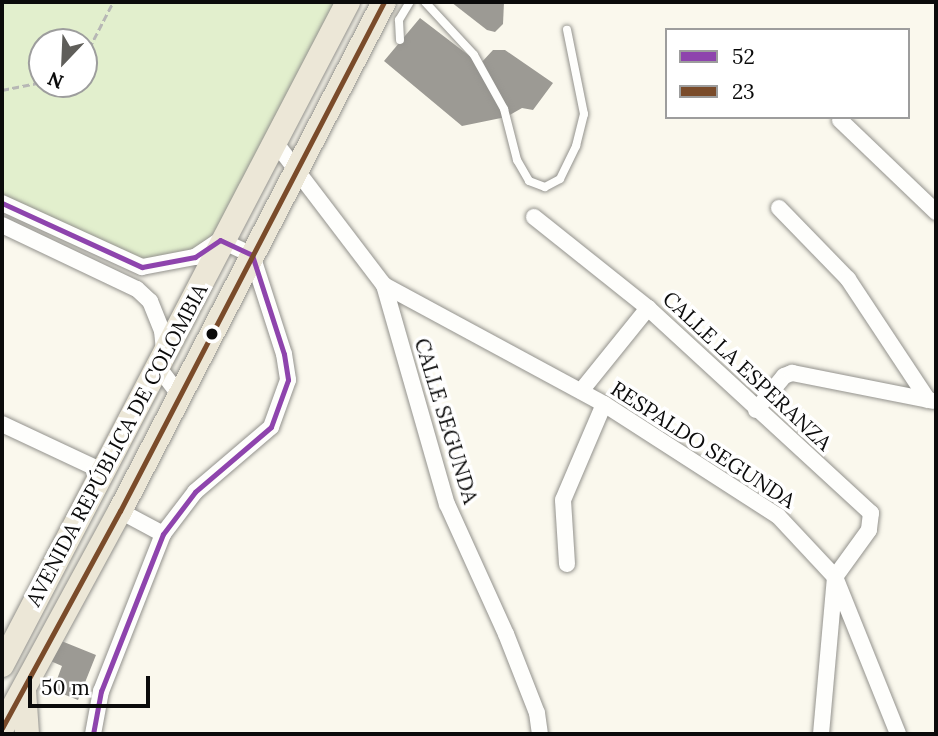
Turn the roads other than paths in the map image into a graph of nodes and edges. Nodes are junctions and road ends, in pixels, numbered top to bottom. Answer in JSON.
{"nodes":[{"id":1,"x":348,"y":2,"type":"edge"},
{"id":2,"x":384,"y":2,"type":"edge"},
{"id":3,"x":410,"y":2,"type":"edge"},
{"id":4,"x":425,"y":2,"type":"edge"},
{"id":5,"x":567,"y":30,"type":"dead end"},
{"id":6,"x":400,"y":40,"type":"dead end"},
{"id":7,"x":840,"y":120,"type":"dead end"},
{"id":8,"x":275,"y":142,"type":"junction"},
{"id":9,"x":296,"y":175,"type":"junction"},
{"id":10,"x":2,"y":204,"type":"edge"},
{"id":11,"x":779,"y":208,"type":"dead end"},
{"id":12,"x":936,"y":212,"type":"edge"},
{"id":13,"x":534,"y":217,"type":"dead end"},
{"id":14,"x":2,"y":225,"type":"edge"},
{"id":15,"x":223,"y":241,"type":"junction"},
{"id":16,"x":252,"y":255,"type":"junction"},
{"id":17,"x":384,"y":285,"type":"junction"},
{"id":18,"x":648,"y":308,"type":"junction"},
{"id":19,"x":159,"y":368,"type":"junction"},
{"id":20,"x":581,"y":391,"type":"junction"},
{"id":21,"x":180,"y":396,"type":"junction"},
{"id":22,"x":932,"y":401,"type":"edge"},
{"id":23,"x":604,"y":404,"type":"junction"},
{"id":24,"x":756,"y":410,"type":"junction"},
{"id":25,"x":2,"y":424,"type":"edge"},
{"id":26,"x":104,"y":472,"type":"junction"},
{"id":27,"x":120,"y":511,"type":"junction"},
{"id":28,"x":163,"y":534,"type":"junction"},
{"id":29,"x":567,"y":564,"type":"dead end"},
{"id":30,"x":835,"y":577,"type":"junction"},
{"id":31,"x":2,"y":665,"type":"edge"},
{"id":32,"x":24,"y":686,"type":"junction"},
{"id":33,"x":2,"y":728,"type":"edge"},
{"id":34,"x":27,"y":734,"type":"edge"},
{"id":35,"x":93,"y":734,"type":"edge"},
{"id":36,"x":540,"y":734,"type":"edge"},
{"id":37,"x":821,"y":734,"type":"edge"},
{"id":38,"x":898,"y":734,"type":"edge"}],
"edges":[{"from":1,"to":8,"type":"main road","name":"AVENIDA REPÚBLICA DE COLOMBIA"},
{"from":2,"to":9,"type":"main road","name":"AVENIDA REPÚBLICA DE COLOMBIA"},
{"from":3,"to":6,"type":"lane"},
{"from":4,"to":5,"type":"lane"},
{"from":7,"to":12,"type":"street"},
{"from":8,"to":9,"type":"street","name":"CALLE SEGUNDA"},
{"from":8,"to":15,"type":"main road","name":"AVENIDA REPÚBLICA DE COLOMBIA"},
{"from":9,"to":16,"type":"main road","name":"AVENIDA REPÚBLICA DE COLOMBIA"},
{"from":9,"to":17,"type":"street","name":"CALLE SEGUNDA"},
{"from":10,"to":15,"type":"street"},
{"from":11,"to":22,"type":"street"},
{"from":13,"to":18,"type":"street","name":"CALLE LA ESPERANZA"},
{"from":14,"to":19,"type":"street"},
{"from":15,"to":16,"type":"street"},
{"from":15,"to":19,"type":"main road","name":"AVENIDA REPÚBLICA DE COLOMBIA"},
{"from":16,"to":21,"type":"main road","name":"AVENIDA REPÚBLICA DE COLOMBIA"},
{"from":16,"to":28,"type":"street"},
{"from":17,"to":20,"type":"street","name":"RESPALDO SEGUNDA"},
{"from":17,"to":36,"type":"street","name":"CALLE SEGUNDA"},
{"from":18,"to":20,"type":"street"},
{"from":18,"to":24,"type":"street","name":"CALLE LA ESPERANZA"},
{"from":19,"to":21,"type":"street"},
{"from":19,"to":26,"type":"main road","name":"AVENIDA REPÚBLICA DE COLOMBIA"},
{"from":20,"to":23,"type":"street","name":"RESPALDO SEGUNDA"},
{"from":21,"to":27,"type":"main road","name":"AVENIDA REPÚBLICA DE COLOMBIA"},
{"from":22,"to":24,"type":"street"},
{"from":23,"to":29,"type":"street"},
{"from":23,"to":30,"type":"street","name":"RESPALDO SEGUNDA"},
{"from":24,"to":30,"type":"street","name":"CALLE LA ESPERANZA"},
{"from":25,"to":26,"type":"street"},
{"from":26,"to":31,"type":"main road","name":"AVENIDA REPÚBLICA DE COLOMBIA"},
{"from":27,"to":28,"type":"street"},
{"from":27,"to":32,"type":"main road","name":"AVENIDA REPÚBLICA DE COLOMBIA"},
{"from":28,"to":35,"type":"street"},
{"from":30,"to":37,"type":"street"},
{"from":30,"to":38,"type":"street","name":"RESPALDO SEGUNDA"},
{"from":32,"to":33,"type":"main road","name":"AVENIDA REPÚBLICA DE COLOMBIA"},
{"from":32,"to":34,"type":"main road"}]}
